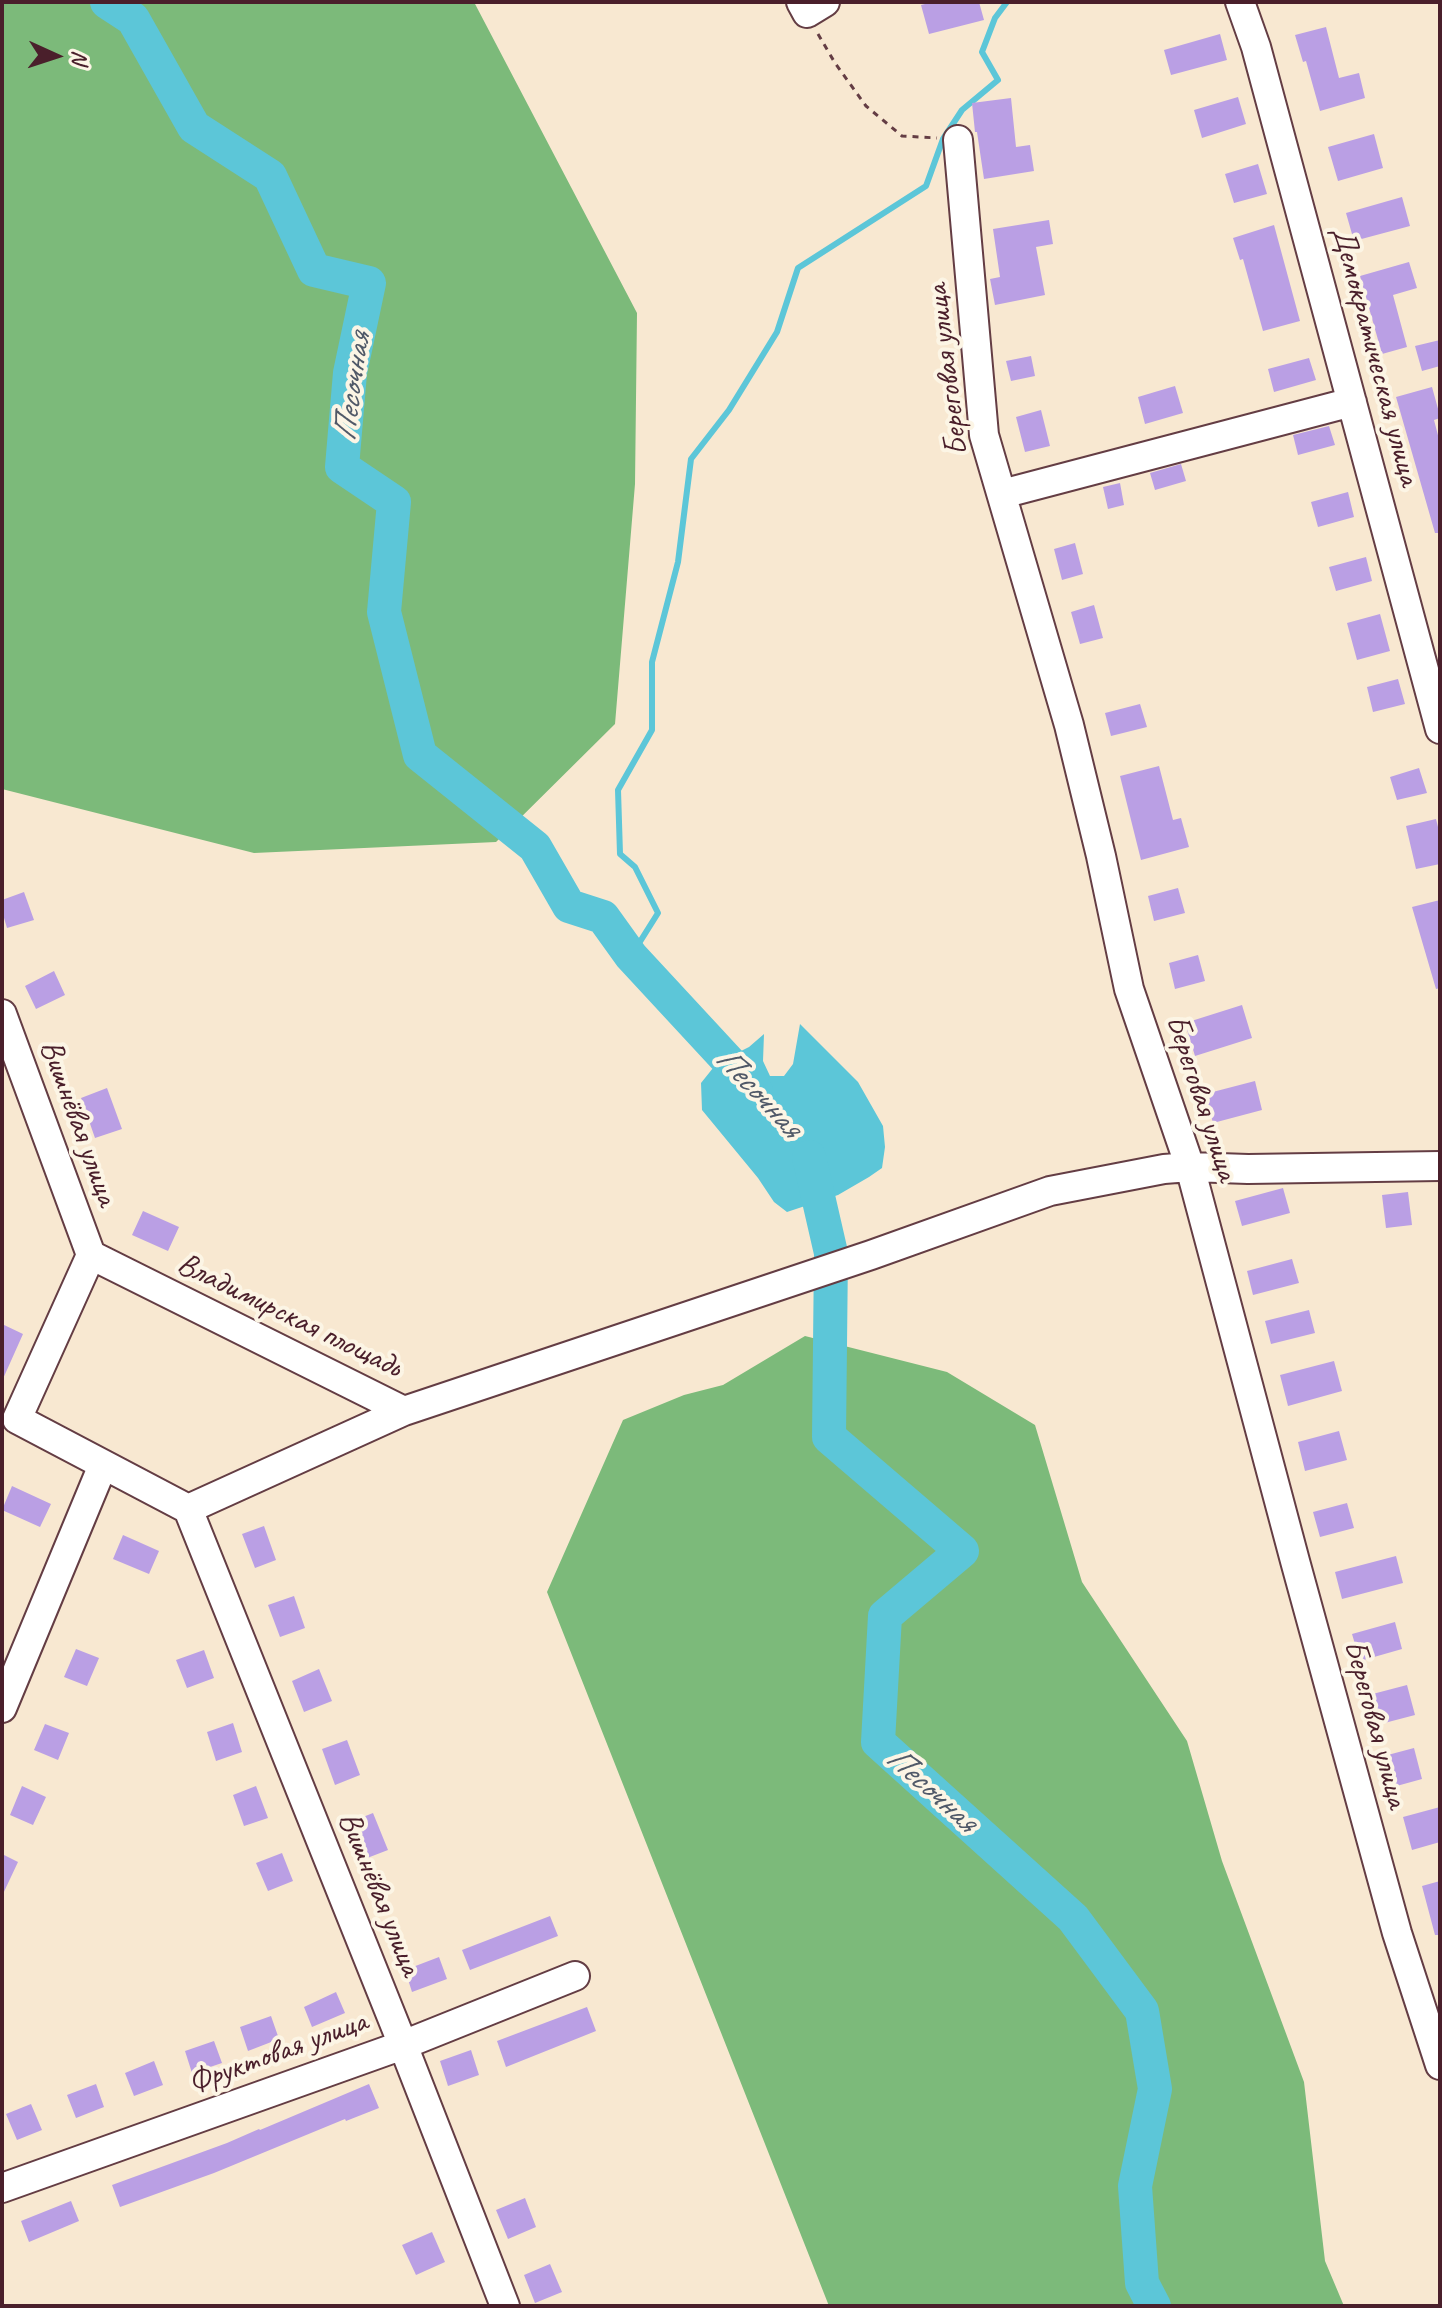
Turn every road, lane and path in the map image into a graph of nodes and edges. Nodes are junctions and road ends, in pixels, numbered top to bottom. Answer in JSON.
{"nodes":[{"id":1,"x":1240,"y":2,"type":"edge"},
{"id":2,"x":811,"y":6,"type":"edge"},
{"id":3,"x":958,"y":140,"type":"joint"},
{"id":4,"x":1352,"y":402,"type":"junction"},
{"id":5,"x":1002,"y":494,"type":"junction"},
{"id":6,"x":1440,"y":729,"type":"edge"},
{"id":7,"x":2,"y":1014,"type":"edge"},
{"id":8,"x":11,"y":1070,"type":"edge"},
{"id":9,"x":1440,"y":1166,"type":"edge"},
{"id":10,"x":1190,"y":1167,"type":"junction"},
{"id":11,"x":91,"y":1255,"type":"junction"},
{"id":12,"x":404,"y":1411,"type":"junction"},
{"id":13,"x":9,"y":1422,"type":"edge"},
{"id":14,"x":103,"y":1465,"type":"junction"},
{"id":15,"x":188,"y":1509,"type":"junction"},
{"id":16,"x":2,"y":1708,"type":"edge"},
{"id":17,"x":575,"y":1976,"type":"dead end"},
{"id":18,"x":403,"y":2045,"type":"junction"},
{"id":19,"x":1440,"y":2065,"type":"edge"},
{"id":20,"x":2,"y":2188,"type":"edge"},
{"id":21,"x":505,"y":2306,"type":"edge"}],
"edges":[{"from":1,"to":4,"type":"street","name":"Демократическая улица"},
{"from":2,"to":3,"type":"path"},
{"from":3,"to":5,"type":"street","name":"Береговая улица"},
{"from":4,"to":5,"type":"street"},
{"from":4,"to":6,"type":"street","name":"Демократическая улица"},
{"from":5,"to":10,"type":"street","name":"Береговая улица"},
{"from":7,"to":8,"type":"street","name":"Вишнёвая улица"},
{"from":8,"to":11,"type":"street","name":"Вишнёвая улица"},
{"from":9,"to":10,"type":"street"},
{"from":10,"to":12,"type":"street"},
{"from":10,"to":19,"type":"street","name":"Береговая улица"},
{"from":11,"to":12,"type":"street","name":"Владимирская площадь"},
{"from":11,"to":13,"type":"street"},
{"from":12,"to":15,"type":"street","name":"Владимирская площадь"},
{"from":13,"to":14,"type":"street"},
{"from":14,"to":15,"type":"street"},
{"from":14,"to":16,"type":"street"},
{"from":15,"to":18,"type":"street","name":"Вишнёвая улица"},
{"from":17,"to":18,"type":"street","name":"Фруктовая улица"},
{"from":18,"to":20,"type":"street","name":"Фруктовая улица"},
{"from":18,"to":21,"type":"street","name":"Вишнёвая улица"}]}
